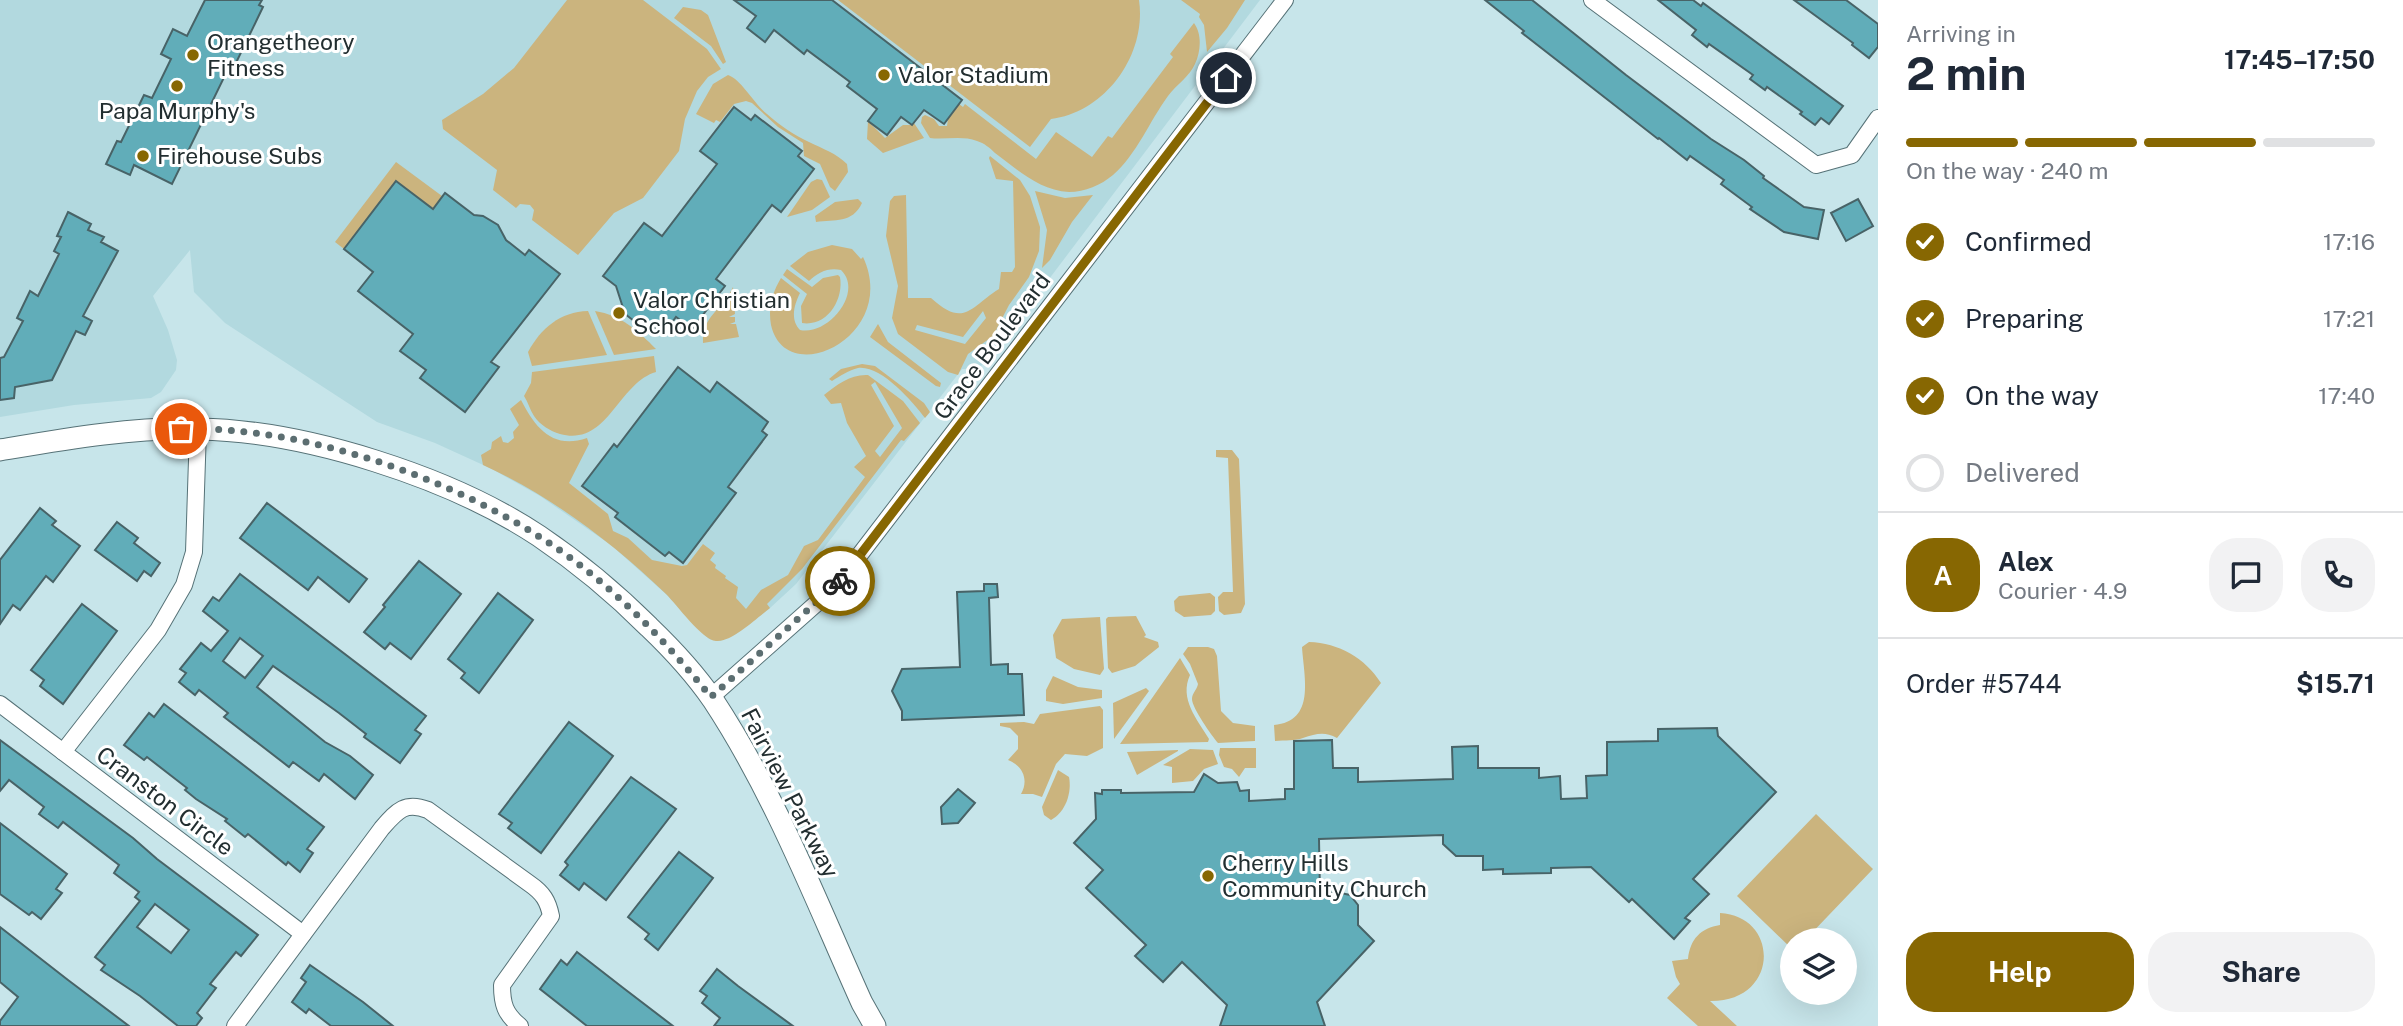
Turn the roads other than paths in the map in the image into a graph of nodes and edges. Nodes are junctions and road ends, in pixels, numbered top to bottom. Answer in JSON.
{"nodes":[{"id":1,"x":1285,"y":0,"type":"edge"},
{"id":2,"x":1592,"y":0,"type":"edge"},
{"id":3,"x":1878,"y":118,"type":"edge"},
{"id":4,"x":198,"y":429,"type":"junction"},
{"id":5,"x":0,"y":450,"type":"edge"},
{"id":6,"x":711,"y":697,"type":"junction"},
{"id":7,"x":0,"y":705,"type":"edge"},
{"id":8,"x":63,"y":752,"type":"junction"},
{"id":9,"x":303,"y":934,"type":"junction"},
{"id":10,"x":235,"y":1026,"type":"edge"},
{"id":11,"x":520,"y":1026,"type":"edge"},
{"id":12,"x":875,"y":1026,"type":"edge"}],
"edges":[{"from":1,"to":6,"type":"street","name":"Grace Boulevard"},
{"from":2,"to":3,"type":"street"},
{"from":4,"to":5,"type":"main road","name":"Fairview Parkway"},
{"from":4,"to":6,"type":"main road","name":"Fairview Parkway"},
{"from":4,"to":8,"type":"street"},
{"from":6,"to":12,"type":"main road","name":"Fairview Parkway"},
{"from":7,"to":8,"type":"street","name":"Cranston Circle"},
{"from":8,"to":9,"type":"street","name":"Cranston Circle"},
{"from":9,"to":10,"type":"street"},
{"from":9,"to":11,"type":"street"}]}
